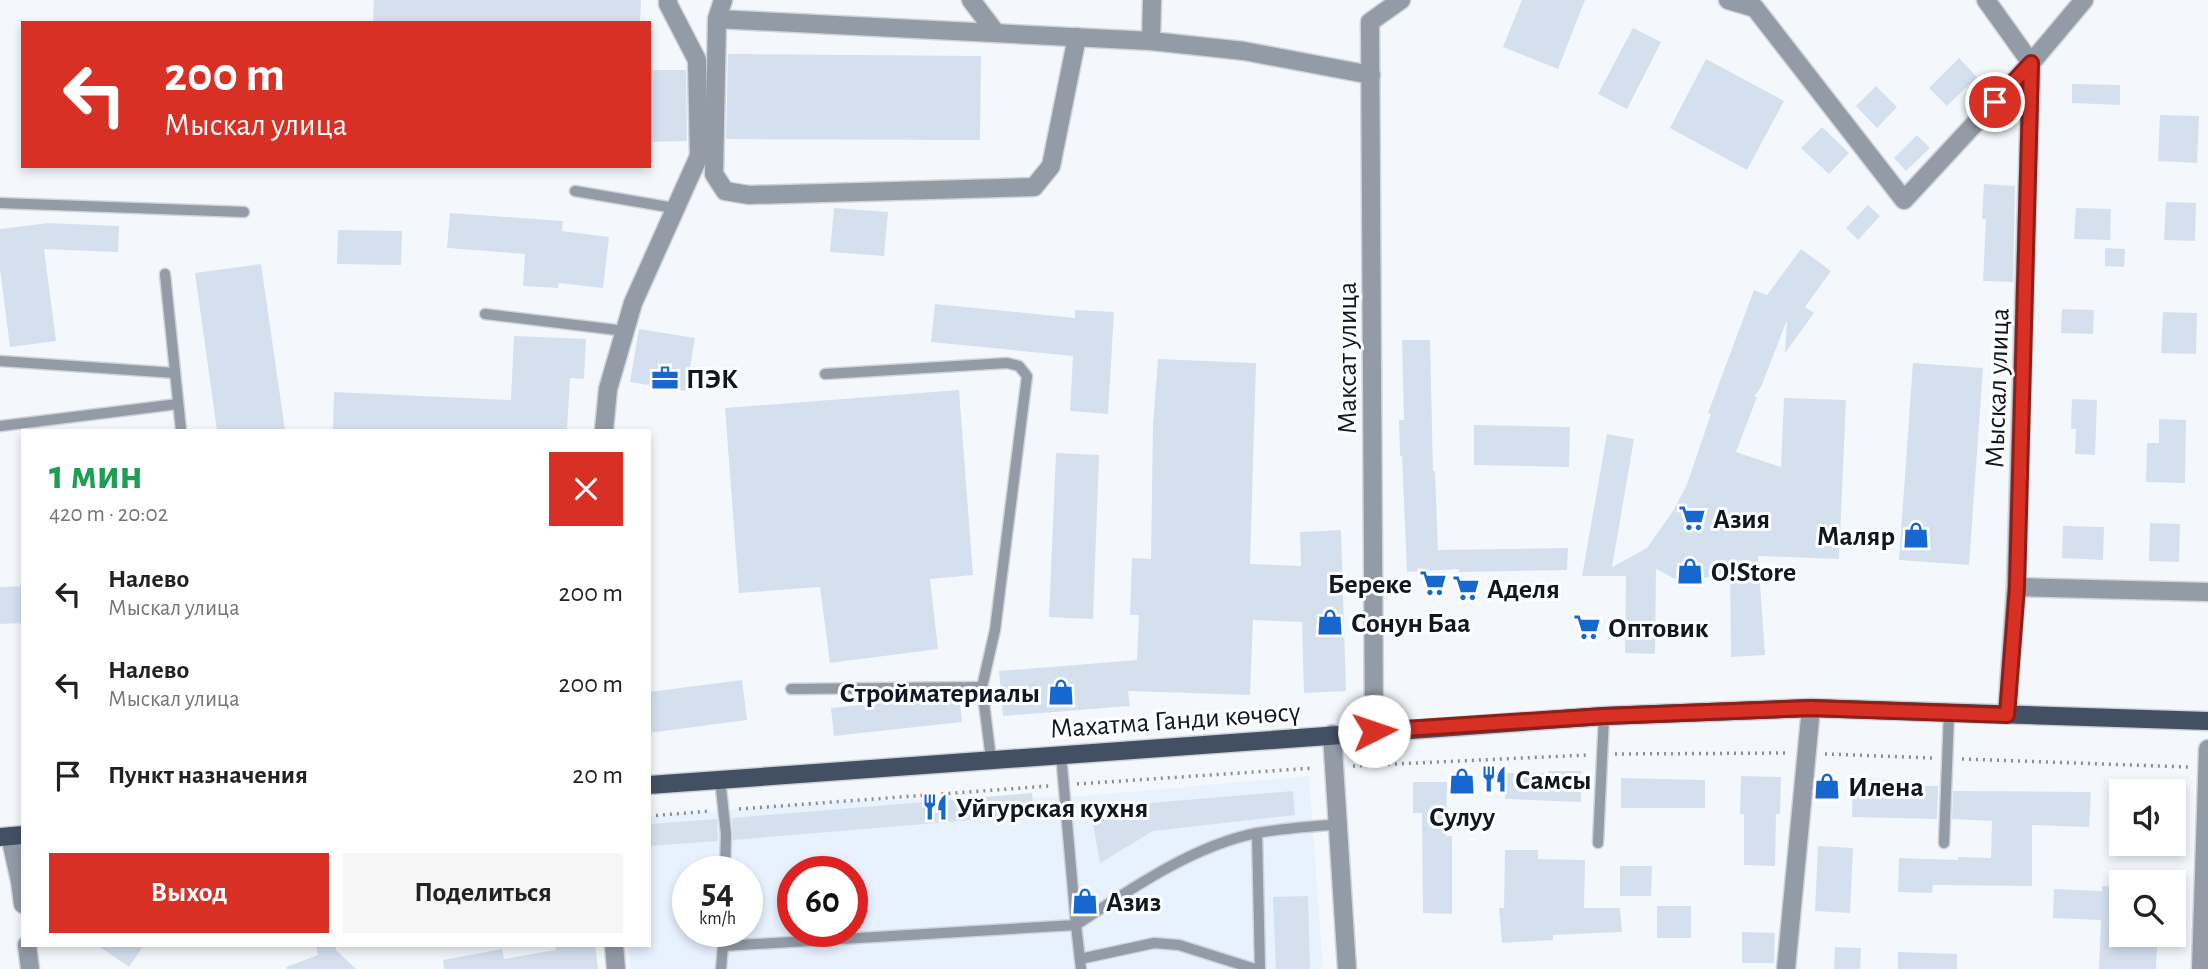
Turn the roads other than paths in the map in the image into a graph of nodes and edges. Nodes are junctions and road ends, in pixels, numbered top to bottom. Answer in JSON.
{"nodes":[{"id":1,"x":668,"y":0,"type":"edge"},
{"id":2,"x":723,"y":0,"type":"edge"},
{"id":3,"x":971,"y":0,"type":"edge"},
{"id":4,"x":1152,"y":0,"type":"edge"},
{"id":5,"x":1401,"y":0,"type":"edge"},
{"id":6,"x":1728,"y":0,"type":"edge"},
{"id":7,"x":1986,"y":0,"type":"edge"},
{"id":8,"x":2084,"y":0,"type":"edge"},
{"id":9,"x":1754,"y":4,"type":"edge"},
{"id":10,"x":717,"y":19,"type":"junction"},
{"id":11,"x":996,"y":33,"type":"junction"},
{"id":12,"x":1077,"y":37,"type":"junction"},
{"id":13,"x":1151,"y":41,"type":"junction"},
{"id":14,"x":2031,"y":63,"type":"junction"},
{"id":15,"x":1371,"y":75,"type":"junction"},
{"id":16,"x":575,"y":191,"type":"dead end"},
{"id":17,"x":0,"y":203,"type":"edge"},
{"id":18,"x":674,"y":208,"type":"junction"},
{"id":19,"x":244,"y":212,"type":"dead end"},
{"id":20,"x":165,"y":274,"type":"dead end"},
{"id":21,"x":485,"y":314,"type":"dead end"},
{"id":22,"x":625,"y":331,"type":"junction"},
{"id":23,"x":0,"y":361,"type":"edge"},
{"id":24,"x":175,"y":373,"type":"junction"},
{"id":25,"x":825,"y":374,"type":"dead end"},
{"id":26,"x":178,"y":404,"type":"junction"},
{"id":27,"x":0,"y":426,"type":"edge"},
{"id":28,"x":181,"y":429,"type":"edge"},
{"id":29,"x":604,"y":429,"type":"edge"},
{"id":30,"x":2017,"y":587,"type":"junction"},
{"id":31,"x":2208,"y":592,"type":"edge"},
{"id":32,"x":982,"y":687,"type":"junction"},
{"id":33,"x":791,"y":689,"type":"dead end"},
{"id":34,"x":1811,"y":708,"type":"junction"},
{"id":35,"x":1949,"y":713,"type":"junction"},
{"id":36,"x":2007,"y":715,"type":"junction"},
{"id":37,"x":1604,"y":716,"type":"junction"},
{"id":38,"x":2208,"y":721,"type":"edge"},
{"id":39,"x":1374,"y":731,"type":"junction"},
{"id":40,"x":1332,"y":734,"type":"junction"},
{"id":41,"x":2208,"y":749,"type":"edge"},
{"id":42,"x":1061,"y":754,"type":"junction"},
{"id":43,"x":991,"y":759,"type":"junction"},
{"id":44,"x":2207,"y":768,"type":"edge"},
{"id":45,"x":720,"y":779,"type":"junction"},
{"id":46,"x":651,"y":785,"type":"edge"},
{"id":47,"x":1338,"y":824,"type":"junction"},
{"id":48,"x":1256,"y":833,"type":"junction"},
{"id":49,"x":11,"y":836,"type":"edge"},
{"id":50,"x":1598,"y":843,"type":"dead end"},
{"id":51,"x":1944,"y":843,"type":"dead end"},
{"id":52,"x":725,"y":856,"type":"edge"},
{"id":53,"x":21,"y":889,"type":"edge"},
{"id":54,"x":2205,"y":915,"type":"edge"},
{"id":55,"x":1076,"y":925,"type":"junction"},
{"id":56,"x":763,"y":944,"type":"edge"},
{"id":57,"x":27,"y":947,"type":"edge"},
{"id":58,"x":614,"y":947,"type":"edge"},
{"id":59,"x":723,"y":947,"type":"edge"},
{"id":60,"x":1080,"y":964,"type":"edge"},
{"id":61,"x":30,"y":969,"type":"edge"},
{"id":62,"x":616,"y":969,"type":"edge"},
{"id":63,"x":721,"y":969,"type":"edge"},
{"id":64,"x":1257,"y":969,"type":"edge"},
{"id":65,"x":1347,"y":969,"type":"edge"},
{"id":66,"x":1786,"y":969,"type":"edge"},
{"id":67,"x":2201,"y":969,"type":"edge"}],
"edges":[{"from":1,"to":18,"type":"street"},
{"from":2,"to":10,"type":"street"},
{"from":3,"to":11,"type":"street"},
{"from":4,"to":13,"type":"street"},
{"from":5,"to":15,"type":"street","name":"Максат улица"},
{"from":6,"to":9,"type":"street"},
{"from":7,"to":14,"type":"street"},
{"from":8,"to":14,"type":"street"},
{"from":9,"to":14,"type":"street"},
{"from":10,"to":11,"type":"street"},
{"from":10,"to":12,"type":"street"},
{"from":11,"to":12,"type":"street"},
{"from":12,"to":13,"type":"street"},
{"from":13,"to":15,"type":"street"},
{"from":14,"to":30,"type":"street","name":"Мыскал улица"},
{"from":15,"to":39,"type":"street","name":"Максат улица"},
{"from":16,"to":18,"type":"lane"},
{"from":17,"to":19,"type":"lane"},
{"from":18,"to":22,"type":"street"},
{"from":20,"to":24,"type":"lane"},
{"from":21,"to":22,"type":"lane"},
{"from":22,"to":29,"type":"street"},
{"from":23,"to":24,"type":"lane"},
{"from":24,"to":26,"type":"lane"},
{"from":25,"to":32,"type":"lane"},
{"from":26,"to":27,"type":"lane"},
{"from":26,"to":28,"type":"lane"},
{"from":30,"to":31,"type":"street"},
{"from":30,"to":36,"type":"street","name":"Мыскал улица"},
{"from":32,"to":33,"type":"lane"},
{"from":32,"to":43,"type":"lane"},
{"from":34,"to":35,"type":"main road","name":"Махатма Ганди көчөсү"},
{"from":34,"to":37,"type":"main road","name":"Махатма Ганди көчөсү"},
{"from":34,"to":66,"type":"street"},
{"from":35,"to":36,"type":"main road","name":"Махатма Ганди көчөсү"},
{"from":35,"to":51,"type":"lane"},
{"from":36,"to":38,"type":"main road","name":"Махатма Ганди көчөсү"},
{"from":37,"to":39,"type":"main road","name":"Махатма Ганди көчөсү"},
{"from":37,"to":50,"type":"lane"},
{"from":39,"to":40,"type":"main road","name":"Махатма Ганди көчөсү"},
{"from":40,"to":42,"type":"main road","name":"Махатма Ганди көчөсү"},
{"from":40,"to":47,"type":"street"},
{"from":41,"to":44,"type":"street"},
{"from":42,"to":43,"type":"main road","name":"Махатма Ганди көчөсү"},
{"from":42,"to":55,"type":"lane"},
{"from":43,"to":45,"type":"main road","name":"Махатма Ганди көчөсү"},
{"from":44,"to":54,"type":"street"},
{"from":45,"to":46,"type":"main road","name":"Махатма Ганди көчөсү"},
{"from":45,"to":52,"type":"lane"},
{"from":47,"to":48,"type":"lane"},
{"from":47,"to":65,"type":"street"},
{"from":48,"to":55,"type":"lane"},
{"from":48,"to":64,"type":"lane"},
{"from":49,"to":53,"type":"street"},
{"from":54,"to":67,"type":"street"},
{"from":55,"to":56,"type":"lane"},
{"from":55,"to":60,"type":"lane"},
{"from":57,"to":61,"type":"street"},
{"from":58,"to":62,"type":"street"},
{"from":59,"to":63,"type":"lane"},
{"from":60,"to":64,"type":"lane"}]}
